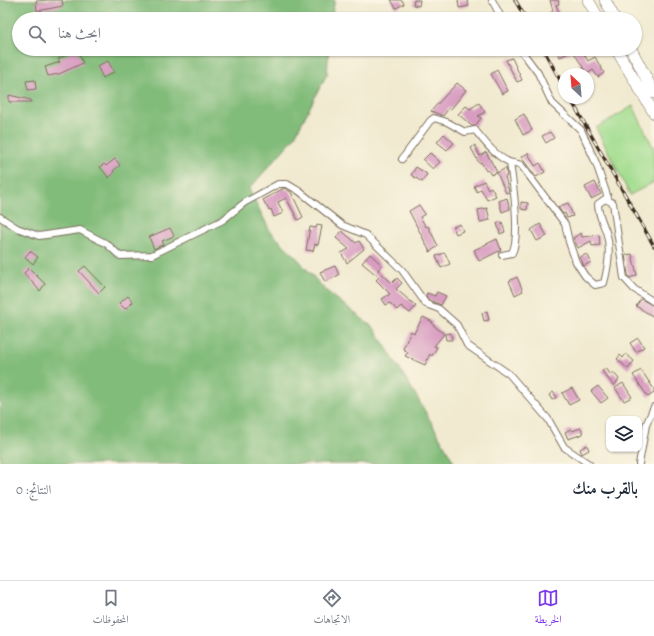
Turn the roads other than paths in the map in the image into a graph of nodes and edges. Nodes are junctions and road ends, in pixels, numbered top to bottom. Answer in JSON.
{"nodes":[{"id":1,"x":492,"y":0,"type":"edge"},
{"id":2,"x":588,"y":0,"type":"edge"},
{"id":3,"x":605,"y":0,"type":"edge"},
{"id":4,"x":498,"y":12,"type":"edge"},
{"id":5,"x":595,"y":12,"type":"edge"},
{"id":6,"x":611,"y":12,"type":"edge"},
{"id":7,"x":525,"y":56,"type":"edge"},
{"id":8,"x":620,"y":56,"type":"edge"},
{"id":9,"x":635,"y":56,"type":"edge"},
{"id":10,"x":654,"y":93,"type":"edge"},
{"id":11,"x":654,"y":113,"type":"edge"},
{"id":12,"x":402,"y":158,"type":"dead end"},
{"id":13,"x":510,"y":162,"type":"junction"},
{"id":14,"x":609,"y":201,"type":"junction"},
{"id":15,"x":0,"y":217,"type":"edge"},
{"id":16,"x":502,"y":255,"type":"dead end"},
{"id":17,"x":654,"y":302,"type":"edge"},
{"id":18,"x":654,"y":407,"type":"edge"},
{"id":19,"x":589,"y":464,"type":"edge"},
{"id":20,"x":639,"y":464,"type":"edge"}],
"edges":[{"from":1,"to":4,"type":"street"},
{"from":2,"to":5,"type":"highway"},
{"from":3,"to":6,"type":"highway"},
{"from":7,"to":14,"type":"street"},
{"from":8,"to":11,"type":"highway"},
{"from":9,"to":10,"type":"highway"},
{"from":12,"to":13,"type":"street"},
{"from":13,"to":14,"type":"street"},
{"from":13,"to":16,"type":"street"},
{"from":14,"to":17,"type":"street"},
{"from":15,"to":19,"type":"street"},
{"from":18,"to":20,"type":"street"}]}
